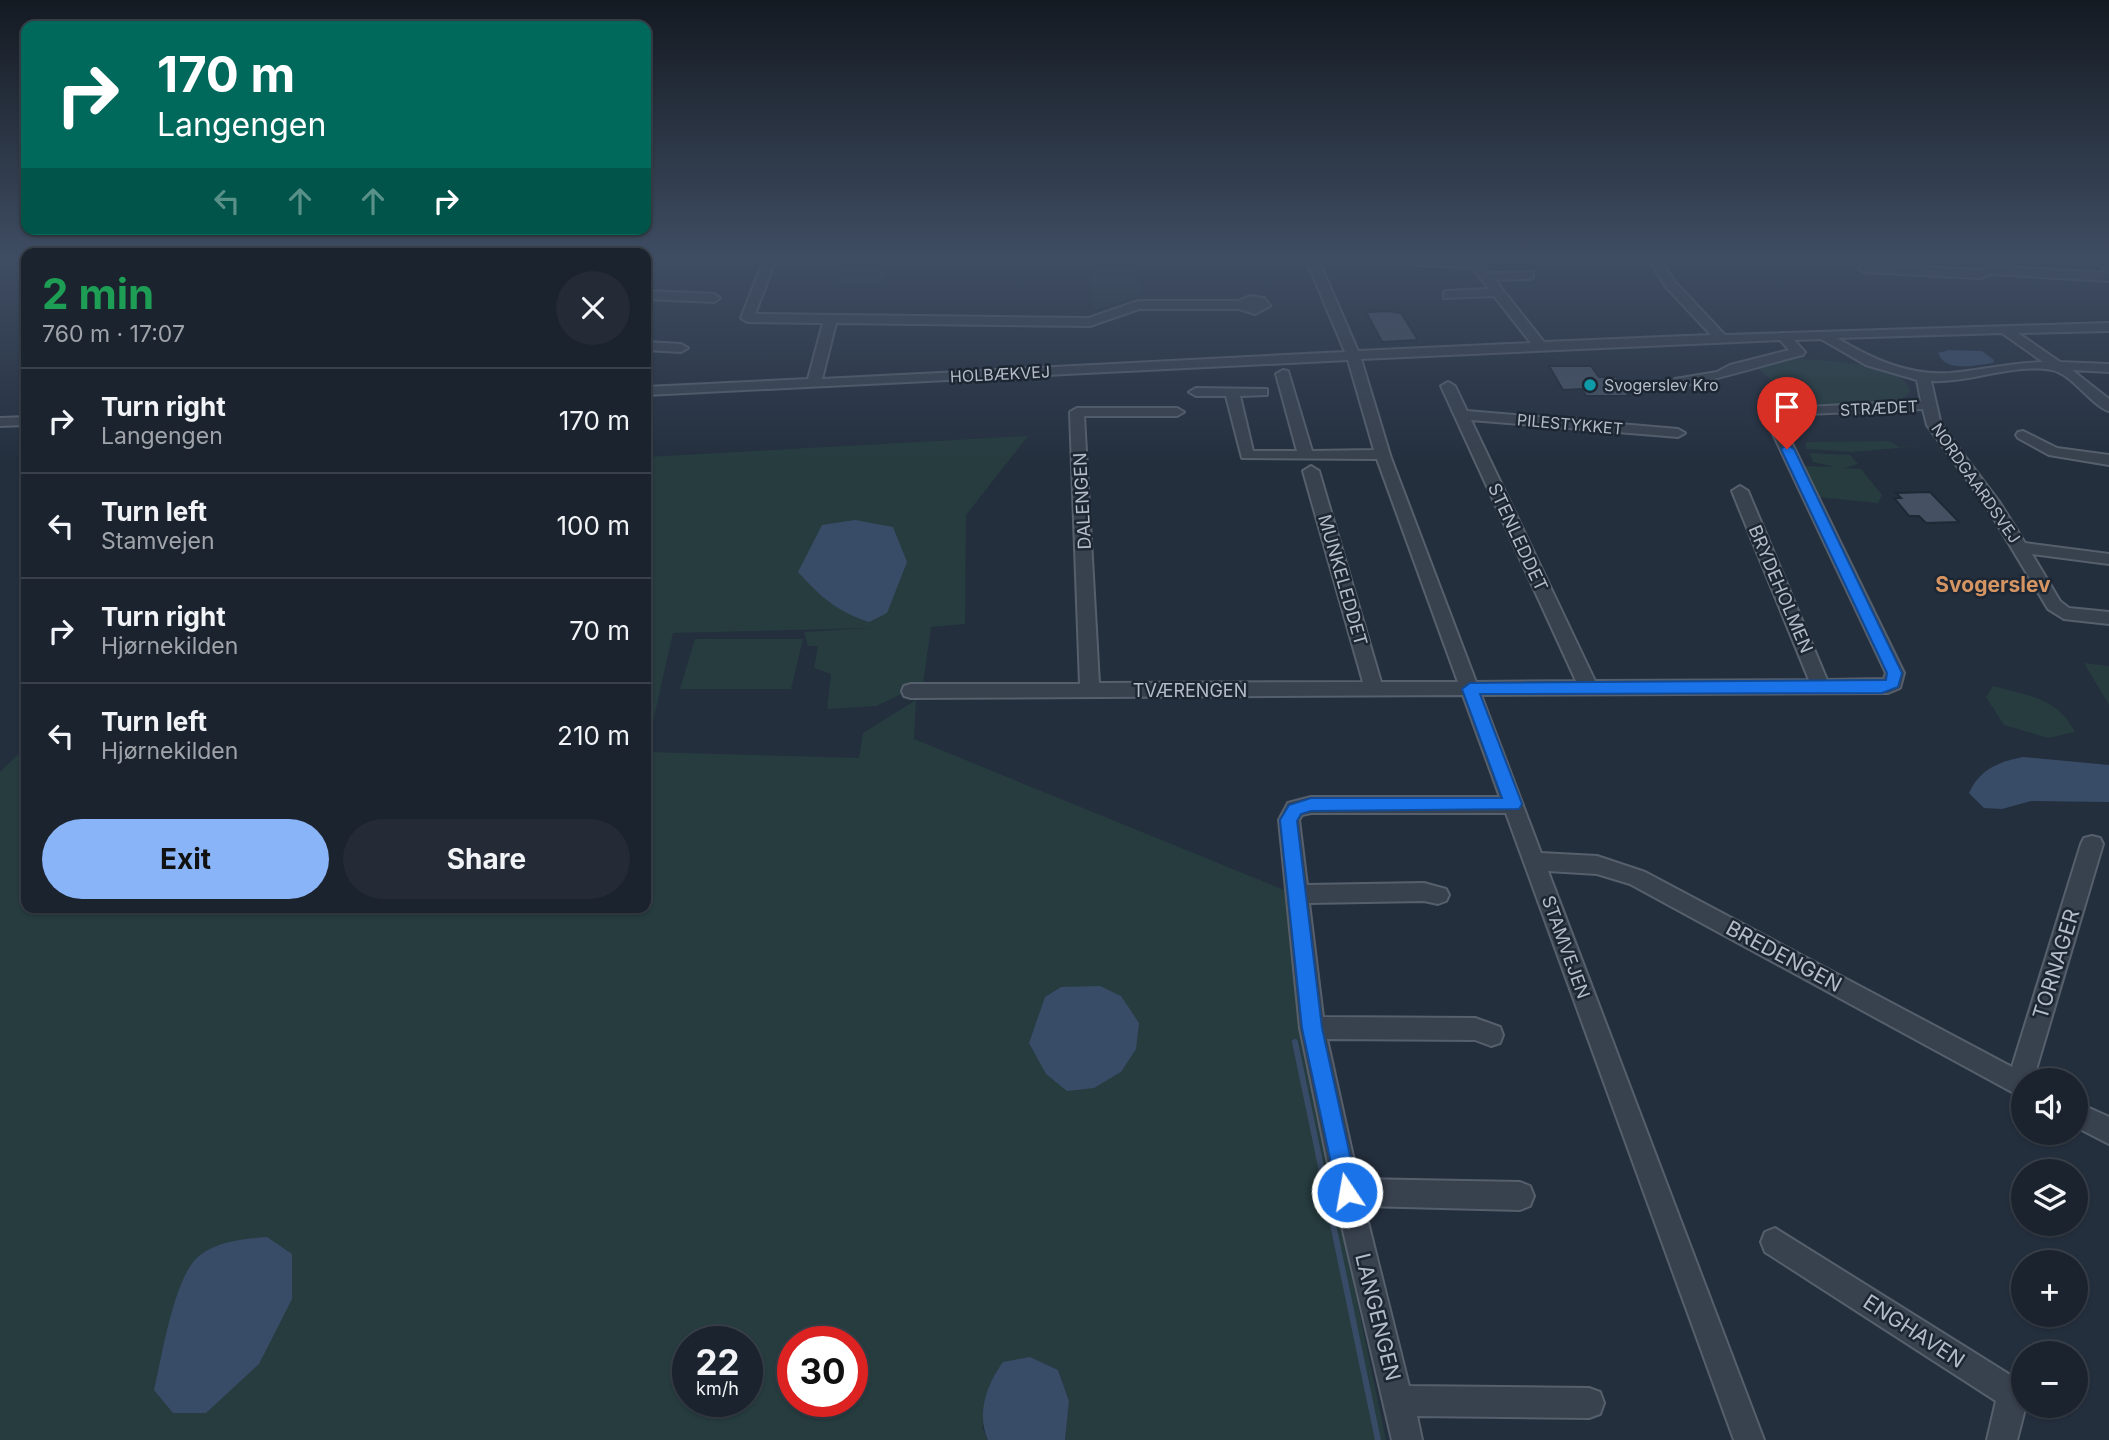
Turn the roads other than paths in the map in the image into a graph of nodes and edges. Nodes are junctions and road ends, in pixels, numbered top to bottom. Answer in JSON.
{"nodes":[{"id":1,"x":828,"y":326,"type":"edge"},
{"id":2,"x":1341,"y":326,"type":"edge"},
{"id":3,"x":1525,"y":326,"type":"edge"},
{"id":4,"x":1710,"y":326,"type":"edge"},
{"id":5,"x":2109,"y":327,"type":"edge"},
{"id":6,"x":2004,"y":329,"type":"junction"},
{"id":7,"x":1822,"y":334,"type":"junction"},
{"id":8,"x":1782,"y":335,"type":"junction"},
{"id":9,"x":1721,"y":338,"type":"junction"},
{"id":10,"x":1539,"y":345,"type":"junction"},
{"id":11,"x":651,"y":346,"type":"edge"},
{"id":12,"x":681,"y":348,"type":"dead end"},
{"id":13,"x":1353,"y":354,"type":"junction"},
{"id":14,"x":2058,"y":366,"type":"junction"},
{"id":15,"x":2109,"y":368,"type":"edge"},
{"id":16,"x":1283,"y":374,"type":"dead end"},
{"id":17,"x":1923,"y":377,"type":"junction"},
{"id":18,"x":1680,"y":382,"type":"dead end"},
{"id":19,"x":814,"y":383,"type":"junction"},
{"id":20,"x":1448,"y":386,"type":"dead end"},
{"id":21,"x":651,"y":391,"type":"edge"},
{"id":22,"x":1262,"y":391,"type":"dead end"},
{"id":23,"x":1196,"y":392,"type":"dead end"},
{"id":24,"x":1232,"y":392,"type":"junction"},
{"id":25,"x":1928,"y":405,"type":"junction"},
{"id":26,"x":2109,"y":407,"type":"edge"},
{"id":27,"x":1177,"y":412,"type":"dead end"},
{"id":28,"x":1461,"y":415,"type":"junction"},
{"id":29,"x":1781,"y":415,"type":"joint"},
{"id":30,"x":21,"y":421,"type":"edge"},
{"id":31,"x":0,"y":422,"type":"edge"},
{"id":32,"x":1678,"y":433,"type":"dead end"},
{"id":33,"x":2023,"y":435,"type":"dead end"},
{"id":34,"x":1383,"y":454,"type":"junction"},
{"id":35,"x":2109,"y":460,"type":"edge"},
{"id":36,"x":1309,"y":463,"type":"junction"},
{"id":37,"x":1740,"y":491,"type":"dead end"},
{"id":38,"x":2021,"y":548,"type":"junction"},
{"id":39,"x":2109,"y":559,"type":"edge"},
{"id":40,"x":2109,"y":618,"type":"edge"},
{"id":41,"x":1821,"y":687,"type":"junction"},
{"id":42,"x":1589,"y":688,"type":"junction"},
{"id":43,"x":1374,"y":689,"type":"junction"},
{"id":44,"x":1470,"y":689,"type":"junction"},
{"id":45,"x":1090,"y":690,"type":"junction"},
{"id":46,"x":911,"y":691,"type":"dead end"},
{"id":47,"x":1513,"y":804,"type":"junction"},
{"id":48,"x":2092,"y":844,"type":"dead end"},
{"id":49,"x":1534,"y":861,"type":"junction"},
{"id":50,"x":1298,"y":894,"type":"junction"},
{"id":51,"x":1438,"y":895,"type":"dead end"},
{"id":52,"x":1312,"y":1028,"type":"junction"},
{"id":53,"x":1491,"y":1035,"type":"dead end"},
{"id":54,"x":2026,"y":1068,"type":"edge"},
{"id":55,"x":2011,"y":1080,"type":"edge"},
{"id":56,"x":2088,"y":1120,"type":"edge"},
{"id":57,"x":2109,"y":1131,"type":"edge"},
{"id":58,"x":1347,"y":1192,"type":"junction"},
{"id":59,"x":1520,"y":1196,"type":"dead end"},
{"id":60,"x":1775,"y":1242,"type":"dead end"},
{"id":61,"x":1398,"y":1401,"type":"junction"},
{"id":62,"x":1589,"y":1403,"type":"dead end"},
{"id":63,"x":1407,"y":1440,"type":"edge"},
{"id":64,"x":1749,"y":1440,"type":"edge"},
{"id":65,"x":2002,"y":1440,"type":"edge"}],
"edges":[{"from":1,"to":19,"type":"street"},
{"from":2,"to":13,"type":"street","name":"STAMVEJEN"},
{"from":3,"to":10,"type":"street"},
{"from":4,"to":9,"type":"street"},
{"from":5,"to":6,"type":"street","name":"HOLBÆKVEJ"},
{"from":6,"to":7,"type":"street","name":"HOLBÆKVEJ"},
{"from":6,"to":14,"type":"street"},
{"from":7,"to":8,"type":"street","name":"HOLBÆKVEJ"},
{"from":7,"to":17,"type":"street"},
{"from":8,"to":9,"type":"street","name":"HOLBÆKVEJ"},
{"from":8,"to":18,"type":"street"},
{"from":9,"to":10,"type":"street","name":"HOLBÆKVEJ"},
{"from":10,"to":13,"type":"street","name":"HOLBÆKVEJ"},
{"from":11,"to":12,"type":"street"},
{"from":13,"to":19,"type":"street","name":"HOLBÆKVEJ"},
{"from":13,"to":34,"type":"street","name":"STAMVEJEN"},
{"from":14,"to":15,"type":"street"},
{"from":14,"to":17,"type":"street"},
{"from":14,"to":26,"type":"street"},
{"from":16,"to":36,"type":"street"},
{"from":17,"to":25,"type":"street","name":"NORDGAARDSVEJ"},
{"from":19,"to":21,"type":"street","name":"HOLBÆKVEJ"},
{"from":20,"to":28,"type":"street","name":"STENLEDDET"},
{"from":22,"to":24,"type":"street"},
{"from":23,"to":24,"type":"street"},
{"from":24,"to":36,"type":"street"},
{"from":25,"to":29,"type":"street","name":"STRÆDET"},
{"from":25,"to":38,"type":"street","name":"NORDGAARDSVEJ"},
{"from":27,"to":45,"type":"street","name":"DALENGEN"},
{"from":28,"to":32,"type":"street","name":"PILESTYKKET"},
{"from":28,"to":42,"type":"street","name":"STENLEDDET"},
{"from":29,"to":41,"type":"street","name":"TVÆRENGEN"},
{"from":30,"to":31,"type":"street"},
{"from":33,"to":35,"type":"street"},
{"from":34,"to":36,"type":"street"},
{"from":34,"to":44,"type":"street","name":"STAMVEJEN"},
{"from":36,"to":43,"type":"street","name":"MUNKELEDDET"},
{"from":37,"to":41,"type":"street","name":"BRYDEHOLMEN"},
{"from":38,"to":39,"type":"street","name":"NORDGAARDSVEJ"},
{"from":38,"to":40,"type":"street","name":"NORDGAARDSVEJ"},
{"from":41,"to":42,"type":"street","name":"TVÆRENGEN"},
{"from":42,"to":44,"type":"street","name":"TVÆRENGEN"},
{"from":43,"to":44,"type":"street","name":"TVÆRENGEN"},
{"from":43,"to":45,"type":"street","name":"TVÆRENGEN"},
{"from":44,"to":47,"type":"street","name":"STAMVEJEN"},
{"from":45,"to":46,"type":"street","name":"TVÆRENGEN"},
{"from":47,"to":49,"type":"street","name":"STAMVEJEN"},
{"from":47,"to":50,"type":"street","name":"LANGENGEN"},
{"from":48,"to":54,"type":"street","name":"TORNAGER"},
{"from":49,"to":55,"type":"street","name":"BREDENGEN"},
{"from":49,"to":64,"type":"street","name":"STAMVEJEN"},
{"from":50,"to":51,"type":"street"},
{"from":50,"to":52,"type":"street","name":"LANGENGEN"},
{"from":52,"to":53,"type":"street"},
{"from":52,"to":58,"type":"street","name":"LANGENGEN"},
{"from":56,"to":57,"type":"street"},
{"from":58,"to":59,"type":"street"},
{"from":58,"to":61,"type":"street","name":"LANGENGEN"},
{"from":60,"to":65,"type":"street","name":"ENGHAVEN"},
{"from":61,"to":62,"type":"street","name":"LANGENGEN"},
{"from":61,"to":63,"type":"street","name":"LANGENGEN"}]}
